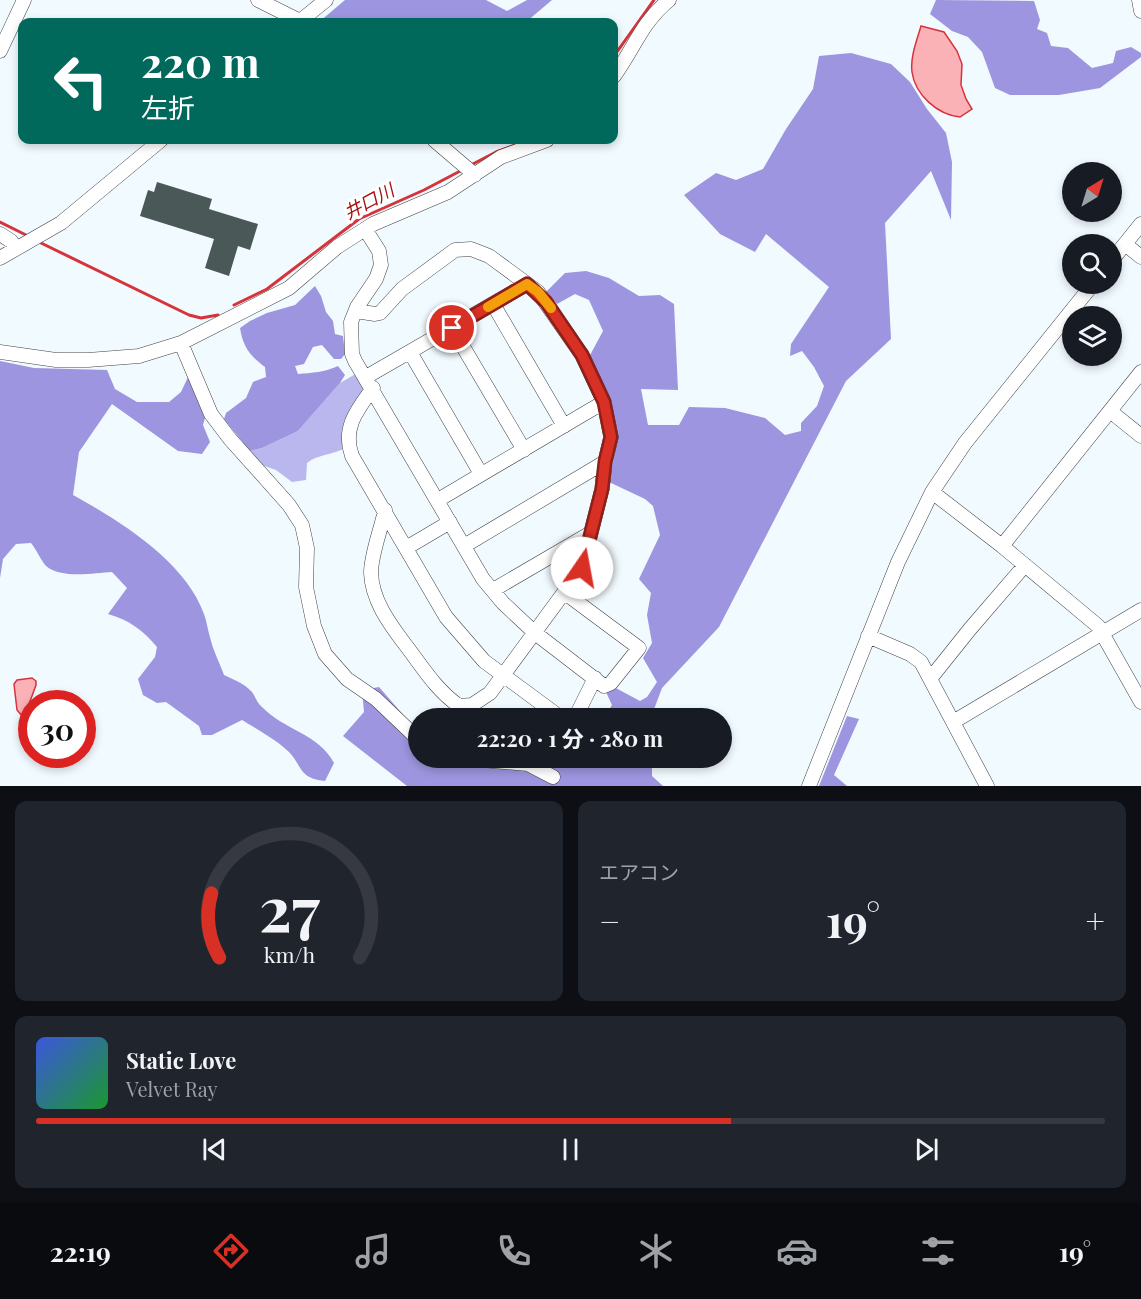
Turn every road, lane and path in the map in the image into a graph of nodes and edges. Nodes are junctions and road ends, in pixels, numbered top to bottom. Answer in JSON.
{"nodes":[{"id":1,"x":24,"y":0,"type":"edge"},
{"id":2,"x":258,"y":0,"type":"edge"},
{"id":3,"x":326,"y":0,"type":"edge"},
{"id":4,"x":669,"y":0,"type":"edge"},
{"id":5,"x":1139,"y":0,"type":"edge"},
{"id":6,"x":1141,"y":11,"type":"edge"},
{"id":7,"x":293,"y":18,"type":"edge"},
{"id":8,"x":306,"y":18,"type":"edge"},
{"id":9,"x":0,"y":51,"type":"edge"},
{"id":10,"x":618,"y":70,"type":"edge"},
{"id":11,"x":156,"y":144,"type":"edge"},
{"id":12,"x":439,"y":144,"type":"edge"},
{"id":13,"x":535,"y":144,"type":"edge"},
{"id":14,"x":475,"y":176,"type":"junction"},
{"id":15,"x":1141,"y":224,"type":"edge"},
{"id":16,"x":365,"y":229,"type":"junction"},
{"id":17,"x":0,"y":234,"type":"edge"},
{"id":18,"x":1125,"y":244,"type":"junction"},
{"id":19,"x":1122,"y":248,"type":"edge"},
{"id":20,"x":16,"y":249,"type":"junction"},
{"id":21,"x":1141,"y":257,"type":"edge"},
{"id":22,"x":0,"y":258,"type":"edge"},
{"id":23,"x":527,"y":284,"type":"junction"},
{"id":24,"x":1085,"y":294,"type":"edge"},
{"id":25,"x":493,"y":304,"type":"junction"},
{"id":26,"x":356,"y":310,"type":"junction"},
{"id":27,"x":452,"y":328,"type":"junction"},
{"id":28,"x":181,"y":343,"type":"junction"},
{"id":29,"x":0,"y":352,"type":"edge"},
{"id":30,"x":410,"y":352,"type":"junction"},
{"id":31,"x":1141,"y":372,"type":"edge"},
{"id":32,"x":369,"y":382,"type":"junction"},
{"id":33,"x":604,"y":402,"type":"junction"},
{"id":34,"x":1110,"y":411,"type":"junction"},
{"id":35,"x":564,"y":426,"type":"junction"},
{"id":36,"x":1141,"y":436,"type":"edge"},
{"id":37,"x":524,"y":450,"type":"junction"},
{"id":38,"x":605,"y":462,"type":"junction"},
{"id":39,"x":481,"y":474,"type":"junction"},
{"id":40,"x":932,"y":492,"type":"junction"},
{"id":41,"x":438,"y":500,"type":"junction"},
{"id":42,"x":385,"y":510,"type":"junction"},
{"id":43,"x":450,"y":522,"type":"junction"},
{"id":44,"x":589,"y":534,"type":"junction"},
{"id":45,"x":464,"y":546,"type":"junction"},
{"id":46,"x":1002,"y":546,"type":"junction"},
{"id":47,"x":406,"y":548,"type":"junction"},
{"id":48,"x":1025,"y":566,"type":"junction"},
{"id":49,"x":493,"y":590,"type":"junction"},
{"id":50,"x":565,"y":593,"type":"junction"},
{"id":51,"x":1141,"y":610,"type":"edge"},
{"id":52,"x":535,"y":633,"type":"junction"},
{"id":53,"x":1103,"y":633,"type":"junction"},
{"id":54,"x":868,"y":636,"type":"junction"},
{"id":55,"x":502,"y":676,"type":"junction"},
{"id":56,"x":595,"y":678,"type":"junction"},
{"id":57,"x":930,"y":680,"type":"junction"},
{"id":58,"x":1141,"y":702,"type":"edge"},
{"id":59,"x":547,"y":708,"type":"edge"},
{"id":60,"x":580,"y":708,"type":"edge"},
{"id":61,"x":953,"y":722,"type":"junction"},
{"id":62,"x":408,"y":729,"type":"edge"},
{"id":63,"x":536,"y":768,"type":"edge"},
{"id":64,"x":554,"y":777,"type":"dead end"},
{"id":65,"x":809,"y":786,"type":"edge"},
{"id":66,"x":987,"y":786,"type":"edge"}],
"edges":[{"from":1,"to":9,"type":"street"},
{"from":2,"to":7,"type":"street"},
{"from":3,"to":8,"type":"street"},
{"from":4,"to":10,"type":"street"},
{"from":5,"to":6,"type":"street"},
{"from":11,"to":20,"type":"street"},
{"from":12,"to":14,"type":"street"},
{"from":13,"to":14,"type":"street"},
{"from":14,"to":16,"type":"street"},
{"from":15,"to":18,"type":"street"},
{"from":16,"to":26,"type":"street"},
{"from":16,"to":28,"type":"street"},
{"from":17,"to":20,"type":"street"},
{"from":18,"to":19,"type":"street"},
{"from":18,"to":21,"type":"street"},
{"from":20,"to":22,"type":"street"},
{"from":23,"to":25,"type":"street"},
{"from":23,"to":26,"type":"street"},
{"from":23,"to":33,"type":"street"},
{"from":24,"to":40,"type":"street"},
{"from":25,"to":27,"type":"street"},
{"from":25,"to":35,"type":"street"},
{"from":26,"to":32,"type":"street"},
{"from":27,"to":30,"type":"street"},
{"from":27,"to":37,"type":"street"},
{"from":28,"to":29,"type":"street"},
{"from":28,"to":62,"type":"street"},
{"from":30,"to":32,"type":"street"},
{"from":30,"to":39,"type":"street"},
{"from":31,"to":34,"type":"street"},
{"from":32,"to":41,"type":"street"},
{"from":32,"to":42,"type":"street"},
{"from":33,"to":35,"type":"street"},
{"from":33,"to":38,"type":"street"},
{"from":34,"to":36,"type":"street"},
{"from":34,"to":46,"type":"street"},
{"from":35,"to":37,"type":"street"},
{"from":37,"to":39,"type":"street"},
{"from":38,"to":44,"type":"street"},
{"from":38,"to":45,"type":"street"},
{"from":39,"to":41,"type":"street"},
{"from":40,"to":46,"type":"street"},
{"from":40,"to":54,"type":"street"},
{"from":41,"to":43,"type":"street"},
{"from":42,"to":47,"type":"street"},
{"from":42,"to":55,"type":"street"},
{"from":43,"to":45,"type":"street"},
{"from":43,"to":47,"type":"street"},
{"from":44,"to":49,"type":"street"},
{"from":44,"to":50,"type":"street"},
{"from":45,"to":49,"type":"street"},
{"from":46,"to":48,"type":"street"},
{"from":47,"to":55,"type":"street"},
{"from":48,"to":53,"type":"street"},
{"from":48,"to":57,"type":"street"},
{"from":49,"to":52,"type":"street"},
{"from":50,"to":52,"type":"street"},
{"from":50,"to":56,"type":"street"},
{"from":51,"to":53,"type":"street"},
{"from":52,"to":55,"type":"street"},
{"from":52,"to":56,"type":"street"},
{"from":53,"to":58,"type":"street"},
{"from":53,"to":61,"type":"street"},
{"from":54,"to":57,"type":"street"},
{"from":54,"to":65,"type":"street"},
{"from":55,"to":59,"type":"street"},
{"from":56,"to":60,"type":"street"},
{"from":57,"to":61,"type":"street"},
{"from":61,"to":66,"type":"street"},
{"from":63,"to":64,"type":"street"}]}
